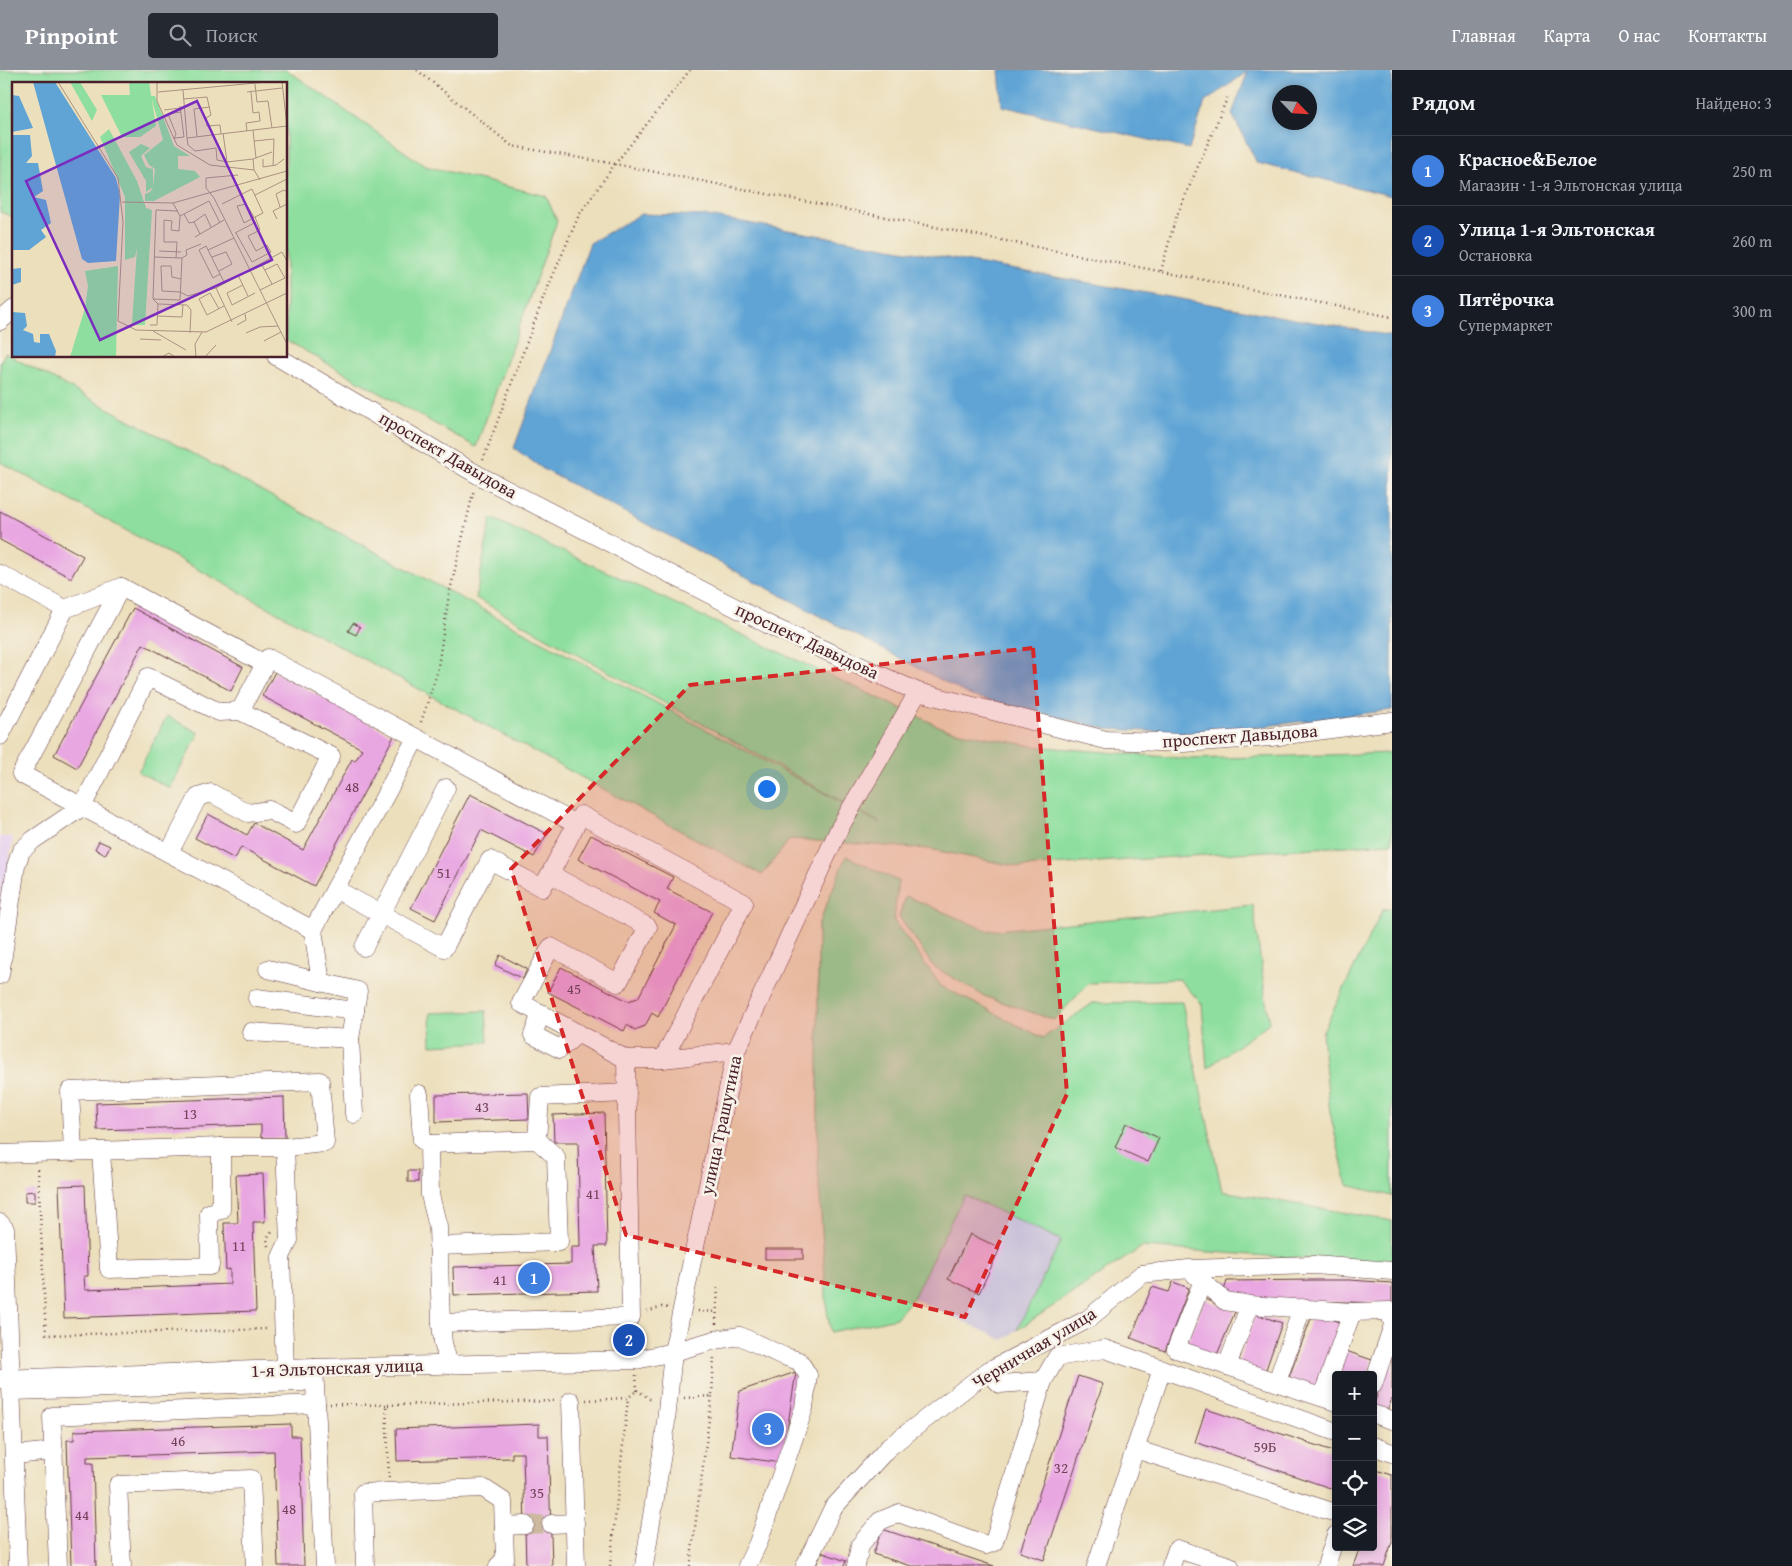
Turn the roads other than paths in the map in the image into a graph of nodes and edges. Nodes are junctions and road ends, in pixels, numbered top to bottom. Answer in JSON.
{"nodes":[{"id":1,"x":12,"y":311,"type":"edge"},
{"id":2,"x":0,"y":321,"type":"edge"},
{"id":3,"x":279,"y":358,"type":"edge"},
{"id":4,"x":0,"y":574,"type":"edge"},
{"id":5,"x":121,"y":587,"type":"junction"},
{"id":6,"x":66,"y":609,"type":"junction"},
{"id":7,"x":265,"y":664,"type":"junction"},
{"id":8,"x":918,"y":692,"type":"junction"},
{"id":9,"x":240,"y":711,"type":"junction"},
{"id":10,"x":1392,"y":721,"type":"edge"},
{"id":11,"x":0,"y":736,"type":"edge"},
{"id":12,"x":416,"y":738,"type":"junction"},
{"id":13,"x":446,"y":788,"type":"dead end"},
{"id":14,"x":82,"y":807,"type":"junction"},
{"id":15,"x":576,"y":824,"type":"junction"},
{"id":16,"x":169,"y":853,"type":"junction"},
{"id":17,"x":550,"y":874,"type":"junction"},
{"id":18,"x":335,"y":889,"type":"junction"},
{"id":19,"x":382,"y":914,"type":"junction"},
{"id":20,"x":313,"y":930,"type":"junction"},
{"id":21,"x":364,"y":947,"type":"dead end"},
{"id":22,"x":268,"y":969,"type":"dead end"},
{"id":23,"x":0,"y":975,"type":"edge"},
{"id":24,"x":321,"y":982,"type":"junction"},
{"id":25,"x":257,"y":998,"type":"dead end"},
{"id":26,"x":355,"y":1011,"type":"junction"},
{"id":27,"x":251,"y":1032,"type":"dead end"},
{"id":28,"x":350,"y":1039,"type":"junction"},
{"id":29,"x":736,"y":1051,"type":"junction"},
{"id":30,"x":626,"y":1059,"type":"junction"},
{"id":31,"x":663,"y":1059,"type":"junction"},
{"id":32,"x":627,"y":1093,"type":"junction"},
{"id":33,"x":419,"y":1094,"type":"dead end"},
{"id":34,"x":354,"y":1114,"type":"dead end"},
{"id":35,"x":537,"y":1140,"type":"junction"},
{"id":36,"x":429,"y":1144,"type":"junction"},
{"id":37,"x":221,"y":1147,"type":"junction"},
{"id":38,"x":285,"y":1147,"type":"junction"},
{"id":39,"x":101,"y":1151,"type":"junction"},
{"id":40,"x":73,"y":1152,"type":"junction"},
{"id":41,"x":0,"y":1154,"type":"edge"},
{"id":42,"x":0,"y":1223,"type":"edge"},
{"id":43,"x":438,"y":1246,"type":"junction"},
{"id":44,"x":1189,"y":1269,"type":"junction"},
{"id":45,"x":1392,"y":1270,"type":"edge"},
{"id":46,"x":4,"y":1274,"type":"edge"},
{"id":47,"x":1202,"y":1283,"type":"junction"},
{"id":48,"x":1250,"y":1305,"type":"junction"},
{"id":49,"x":1302,"y":1308,"type":"junction"},
{"id":50,"x":1352,"y":1312,"type":"junction"},
{"id":51,"x":1392,"y":1321,"type":"edge"},
{"id":52,"x":441,"y":1323,"type":"junction"},
{"id":53,"x":1392,"y":1328,"type":"edge"},
{"id":54,"x":673,"y":1352,"type":"junction"},
{"id":55,"x":449,"y":1365,"type":"junction"},
{"id":56,"x":1227,"y":1366,"type":"junction"},
{"id":57,"x":314,"y":1368,"type":"junction"},
{"id":58,"x":285,"y":1369,"type":"junction"},
{"id":59,"x":1162,"y":1369,"type":"junction"},
{"id":60,"x":988,"y":1372,"type":"junction"},
{"id":61,"x":1377,"y":1373,"type":"edge"},
{"id":62,"x":1043,"y":1381,"type":"junction"},
{"id":63,"x":303,"y":1382,"type":"dead end"},
{"id":64,"x":1277,"y":1382,"type":"junction"},
{"id":65,"x":8,"y":1383,"type":"edge"},
{"id":66,"x":1329,"y":1399,"type":"edge"},
{"id":67,"x":571,"y":1401,"type":"road end"},
{"id":68,"x":316,"y":1404,"type":"junction"},
{"id":69,"x":1377,"y":1415,"type":"edge"},
{"id":70,"x":1392,"y":1420,"type":"edge"},
{"id":71,"x":1332,"y":1431,"type":"edge"},
{"id":72,"x":1377,"y":1447,"type":"edge"},
{"id":73,"x":1135,"y":1449,"type":"junction"},
{"id":74,"x":54,"y":1451,"type":"junction"},
{"id":75,"x":1392,"y":1453,"type":"edge"},
{"id":76,"x":14,"y":1455,"type":"junction"},
{"id":77,"x":7,"y":1481,"type":"edge"},
{"id":78,"x":1332,"y":1512,"type":"edge"},
{"id":79,"x":575,"y":1523,"type":"junction"},
{"id":80,"x":551,"y":1524,"type":"tunnel mouth"},
{"id":81,"x":525,"y":1525,"type":"tunnel mouth"},
{"id":82,"x":504,"y":1526,"type":"junction"},
{"id":83,"x":1332,"y":1547,"type":"edge"},
{"id":84,"x":18,"y":1566,"type":"edge"},
{"id":85,"x":58,"y":1566,"type":"edge"},
{"id":86,"x":122,"y":1566,"type":"edge"},
{"id":87,"x":255,"y":1566,"type":"edge"},
{"id":88,"x":325,"y":1566,"type":"edge"},
{"id":89,"x":365,"y":1566,"type":"edge"},
{"id":90,"x":498,"y":1566,"type":"edge"},
{"id":91,"x":576,"y":1566,"type":"edge"},
{"id":92,"x":644,"y":1566,"type":"edge"},
{"id":93,"x":747,"y":1566,"type":"edge"},
{"id":94,"x":805,"y":1566,"type":"edge"},
{"id":95,"x":856,"y":1566,"type":"edge"},
{"id":96,"x":1096,"y":1566,"type":"edge"},
{"id":97,"x":1171,"y":1566,"type":"edge"},
{"id":98,"x":1230,"y":1566,"type":"edge"},
{"id":99,"x":1326,"y":1566,"type":"edge"}],
"edges":[{"from":1,"to":2,"type":"street"},
{"from":3,"to":8,"type":"street","name":"проспект Давыдова"},
{"from":4,"to":6,"type":"street"},
{"from":5,"to":6,"type":"street"},
{"from":5,"to":7,"type":"street"},
{"from":5,"to":14,"type":"street"},
{"from":6,"to":11,"type":"street"},
{"from":7,"to":9,"type":"street"},
{"from":7,"to":12,"type":"street"},
{"from":8,"to":10,"type":"street","name":"проспект Давыдова"},
{"from":8,"to":29,"type":"street","name":"улица Трашутина"},
{"from":9,"to":14,"type":"street"},
{"from":9,"to":16,"type":"street"},
{"from":12,"to":15,"type":"street"},
{"from":12,"to":18,"type":"street"},
{"from":13,"to":19,"type":"street"},
{"from":14,"to":16,"type":"street"},
{"from":14,"to":23,"type":"street"},
{"from":15,"to":17,"type":"street"},
{"from":15,"to":31,"type":"street"},
{"from":16,"to":20,"type":"street"},
{"from":17,"to":19,"type":"street"},
{"from":17,"to":30,"type":"street"},
{"from":18,"to":19,"type":"street"},
{"from":18,"to":20,"type":"street"},
{"from":19,"to":21,"type":"street"},
{"from":20,"to":24,"type":"street"},
{"from":22,"to":24,"type":"street"},
{"from":24,"to":26,"type":"street"},
{"from":25,"to":26,"type":"street"},
{"from":26,"to":28,"type":"street"},
{"from":27,"to":28,"type":"street"},
{"from":28,"to":34,"type":"street"},
{"from":29,"to":31,"type":"street"},
{"from":29,"to":54,"type":"street","name":"улица Трашутина"},
{"from":30,"to":31,"type":"street"},
{"from":30,"to":32,"type":"street"},
{"from":32,"to":35,"type":"street"},
{"from":32,"to":52,"type":"street"},
{"from":33,"to":36,"type":"street"},
{"from":35,"to":36,"type":"street"},
{"from":35,"to":43,"type":"street"},
{"from":36,"to":43,"type":"street"},
{"from":37,"to":38,"type":"street"},
{"from":37,"to":39,"type":"street"},
{"from":37,"to":39,"type":"street"},
{"from":38,"to":40,"type":"street"},
{"from":38,"to":58,"type":"street"},
{"from":39,"to":40,"type":"street"},
{"from":40,"to":41,"type":"street"},
{"from":42,"to":46,"type":"street"},
{"from":43,"to":52,"type":"street"},
{"from":44,"to":45,"type":"street","name":"Черничная улица"},
{"from":44,"to":47,"type":"street"},
{"from":44,"to":60,"type":"street","name":"Черничная улица"},
{"from":46,"to":65,"type":"street"},
{"from":47,"to":48,"type":"street"},
{"from":47,"to":56,"type":"street"},
{"from":48,"to":49,"type":"street"},
{"from":48,"to":56,"type":"street"},
{"from":49,"to":50,"type":"street"},
{"from":49,"to":64,"type":"street"},
{"from":50,"to":51,"type":"street"},
{"from":50,"to":66,"type":"street"},
{"from":52,"to":55,"type":"street"},
{"from":53,"to":61,"type":"street"},
{"from":54,"to":55,"type":"street","name":"1-я Эльтонская улица"},
{"from":54,"to":92,"type":"street","name":"улица Трашутина"},
{"from":54,"to":93,"type":"street","name":"1-я Эльтонская улица"},
{"from":55,"to":57,"type":"street","name":"1-я Эльтонская улица"},
{"from":56,"to":64,"type":"street"},
{"from":57,"to":58,"type":"street","name":"1-я Эльтонская улица"},
{"from":57,"to":68,"type":"street"},
{"from":58,"to":65,"type":"street","name":"1-я Эльтонская улица"},
{"from":59,"to":62,"type":"street"},
{"from":59,"to":71,"type":"street"},
{"from":59,"to":73,"type":"street"},
{"from":60,"to":62,"type":"street"},
{"from":60,"to":94,"type":"street","name":"Черничная улица"},
{"from":62,"to":95,"type":"street"},
{"from":63,"to":65,"type":"street"},
{"from":64,"to":66,"type":"street"},
{"from":65,"to":76,"type":"street"},
{"from":67,"to":79,"type":"street"},
{"from":68,"to":74,"type":"street"},
{"from":68,"to":88,"type":"street"},
{"from":69,"to":70,"type":"street"},
{"from":72,"to":75,"type":"street"},
{"from":73,"to":78,"type":"street"},
{"from":73,"to":96,"type":"street"},
{"from":74,"to":76,"type":"street"},
{"from":74,"to":85,"type":"street"},
{"from":76,"to":77,"type":"street"},
{"from":77,"to":84,"type":"street"},
{"from":79,"to":80,"type":"street"},
{"from":79,"to":91,"type":"street"},
{"from":81,"to":82,"type":"street"},
{"from":82,"to":89,"type":"street"},
{"from":82,"to":90,"type":"street"},
{"from":83,"to":99,"type":"street"},
{"from":86,"to":87,"type":"street"},
{"from":97,"to":98,"type":"street"}]}
